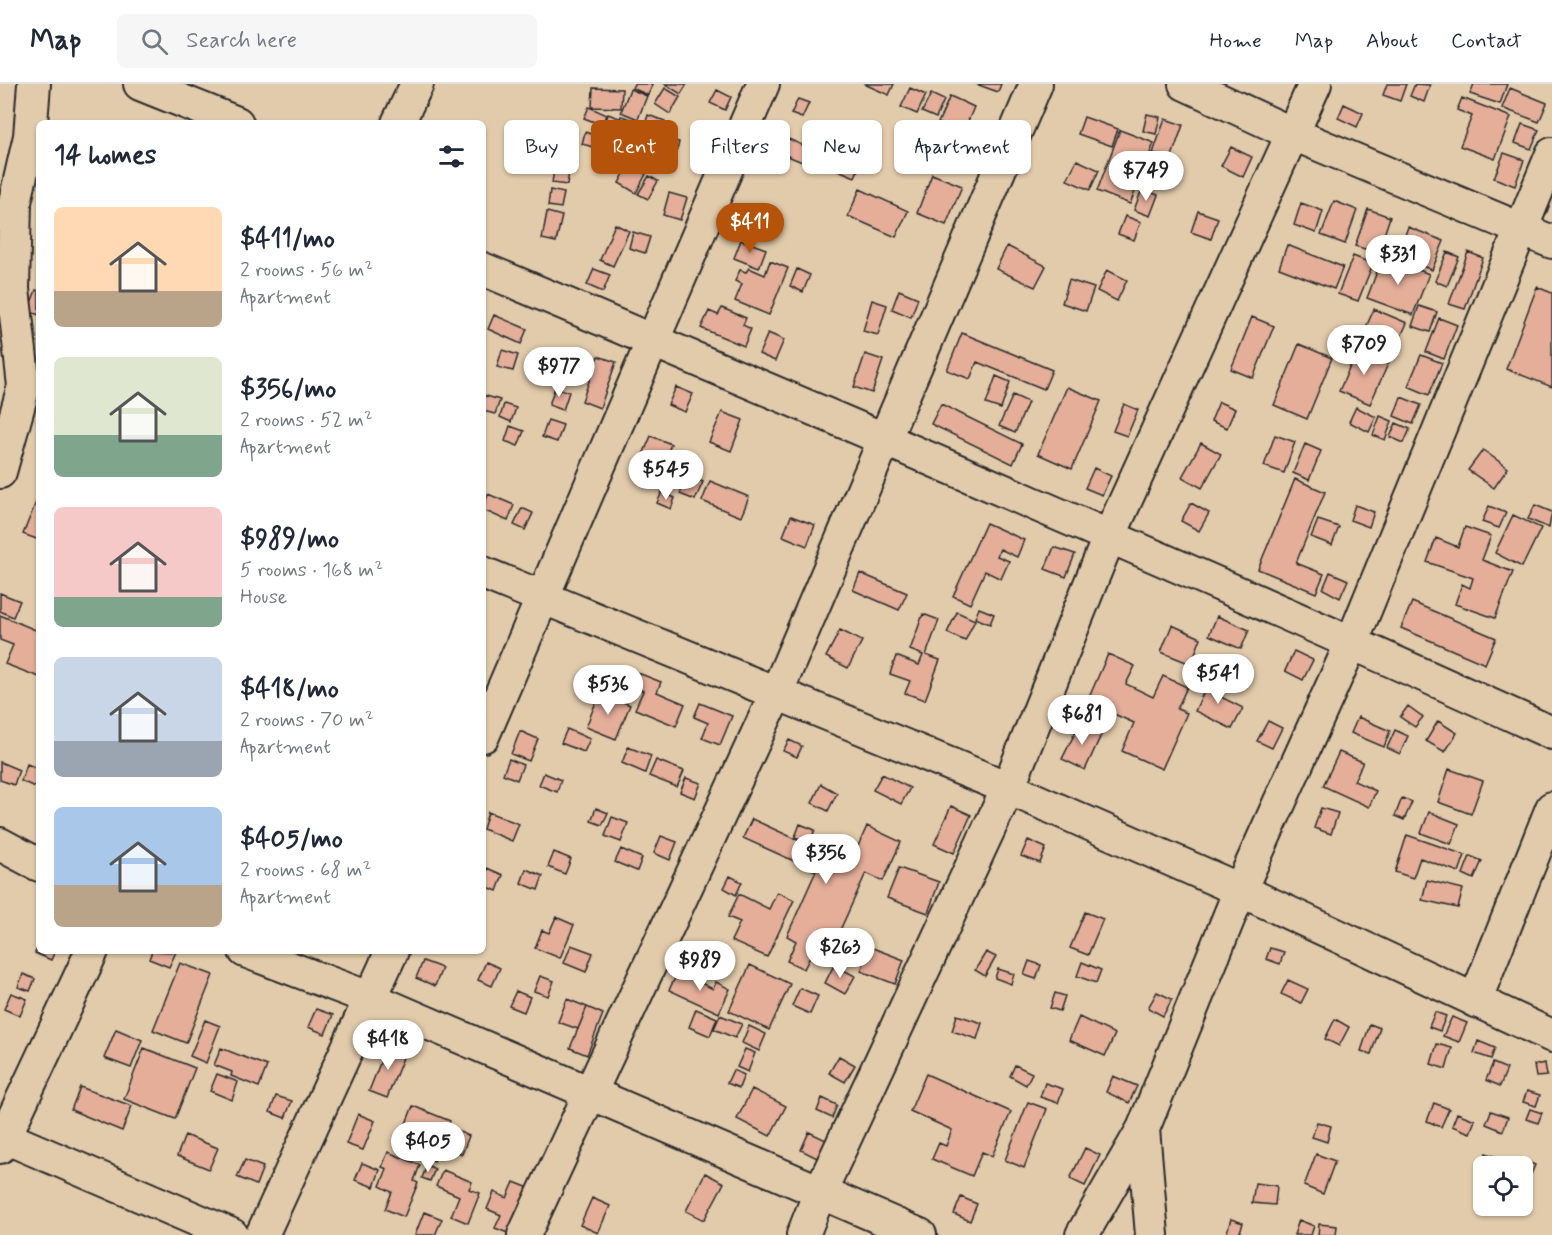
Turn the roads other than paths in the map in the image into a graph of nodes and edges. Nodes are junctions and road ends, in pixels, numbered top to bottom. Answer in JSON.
{"nodes":[{"id":1,"x":34,"y":84,"type":"edge"},
{"id":2,"x":140,"y":84,"type":"edge"},
{"id":3,"x":417,"y":84,"type":"edge"},
{"id":4,"x":763,"y":84,"type":"edge"},
{"id":5,"x":1036,"y":84,"type":"edge"},
{"id":6,"x":1185,"y":84,"type":"edge"},
{"id":7,"x":1315,"y":84,"type":"edge"},
{"id":8,"x":230,"y":120,"type":"edge"},
{"id":9,"x":399,"y":120,"type":"edge"},
{"id":10,"x":1293,"y":134,"type":"junction"},
{"id":11,"x":1552,"y":154,"type":"edge"},
{"id":12,"x":1521,"y":228,"type":"junction"},
{"id":13,"x":1552,"y":242,"type":"edge"},
{"id":14,"x":486,"y":270,"type":"edge"},
{"id":15,"x":654,"y":341,"type":"junction"},
{"id":16,"x":21,"y":385,"type":"edge"},
{"id":17,"x":886,"y":438,"type":"junction"},
{"id":18,"x":0,"y":472,"type":"edge"},
{"id":19,"x":1109,"y":537,"type":"junction"},
{"id":20,"x":486,"y":574,"type":"edge"},
{"id":21,"x":542,"y":597,"type":"junction"},
{"id":22,"x":1352,"y":642,"type":"junction"},
{"id":23,"x":777,"y":694,"type":"junction"},
{"id":24,"x":486,"y":729,"type":"edge"},
{"id":25,"x":1552,"y":733,"type":"edge"},
{"id":26,"x":1008,"y":788,"type":"junction"},
{"id":27,"x":1552,"y":808,"type":"edge"},
{"id":28,"x":0,"y":844,"type":"edge"},
{"id":29,"x":36,"y":863,"type":"edge"},
{"id":30,"x":1240,"y":890,"type":"junction"},
{"id":31,"x":91,"y":954,"type":"edge"},
{"id":32,"x":254,"y":954,"type":"edge"},
{"id":33,"x":391,"y":954,"type":"edge"},
{"id":34,"x":372,"y":999,"type":"junction"},
{"id":35,"x":1475,"y":1001,"type":"junction"},
{"id":36,"x":1552,"y":1036,"type":"edge"},
{"id":37,"x":588,"y":1093,"type":"junction"},
{"id":38,"x":1143,"y":1129,"type":"junction"},
{"id":39,"x":2,"y":1139,"type":"edge"},
{"id":40,"x":820,"y":1192,"type":"junction"},
{"id":41,"x":232,"y":1235,"type":"edge"},
{"id":42,"x":262,"y":1235,"type":"edge"},
{"id":43,"x":524,"y":1235,"type":"edge"},
{"id":44,"x":803,"y":1235,"type":"edge"},
{"id":45,"x":920,"y":1235,"type":"edge"},
{"id":46,"x":1082,"y":1235,"type":"edge"},
{"id":47,"x":1152,"y":1235,"type":"edge"}],
"edges":[{"from":1,"to":16,"type":"street"},
{"from":2,"to":8,"type":"street"},
{"from":3,"to":9,"type":"street"},
{"from":4,"to":15,"type":"street"},
{"from":5,"to":17,"type":"street"},
{"from":6,"to":10,"type":"street"},
{"from":7,"to":10,"type":"street"},
{"from":10,"to":12,"type":"street"},
{"from":10,"to":19,"type":"street"},
{"from":11,"to":12,"type":"street"},
{"from":12,"to":13,"type":"street"},
{"from":12,"to":22,"type":"street"},
{"from":14,"to":15,"type":"street"},
{"from":15,"to":17,"type":"street"},
{"from":15,"to":21,"type":"street"},
{"from":16,"to":18,"type":"street"},
{"from":17,"to":19,"type":"street"},
{"from":17,"to":23,"type":"street"},
{"from":19,"to":22,"type":"street"},
{"from":19,"to":26,"type":"street"},
{"from":20,"to":21,"type":"street"},
{"from":21,"to":23,"type":"street"},
{"from":21,"to":24,"type":"street"},
{"from":22,"to":25,"type":"street"},
{"from":22,"to":30,"type":"street"},
{"from":23,"to":26,"type":"street"},
{"from":23,"to":37,"type":"street"},
{"from":26,"to":30,"type":"street"},
{"from":26,"to":40,"type":"street"},
{"from":27,"to":35,"type":"street"},
{"from":28,"to":29,"type":"street"},
{"from":30,"to":35,"type":"street"},
{"from":30,"to":38,"type":"street"},
{"from":31,"to":39,"type":"street"},
{"from":32,"to":34,"type":"street"},
{"from":33,"to":34,"type":"street"},
{"from":34,"to":37,"type":"street"},
{"from":34,"to":42,"type":"street"},
{"from":35,"to":36,"type":"street"},
{"from":37,"to":40,"type":"street"},
{"from":37,"to":43,"type":"street"},
{"from":38,"to":46,"type":"street"},
{"from":38,"to":47,"type":"street"},
{"from":39,"to":41,"type":"street"},
{"from":40,"to":44,"type":"street"},
{"from":40,"to":45,"type":"street"}]}
